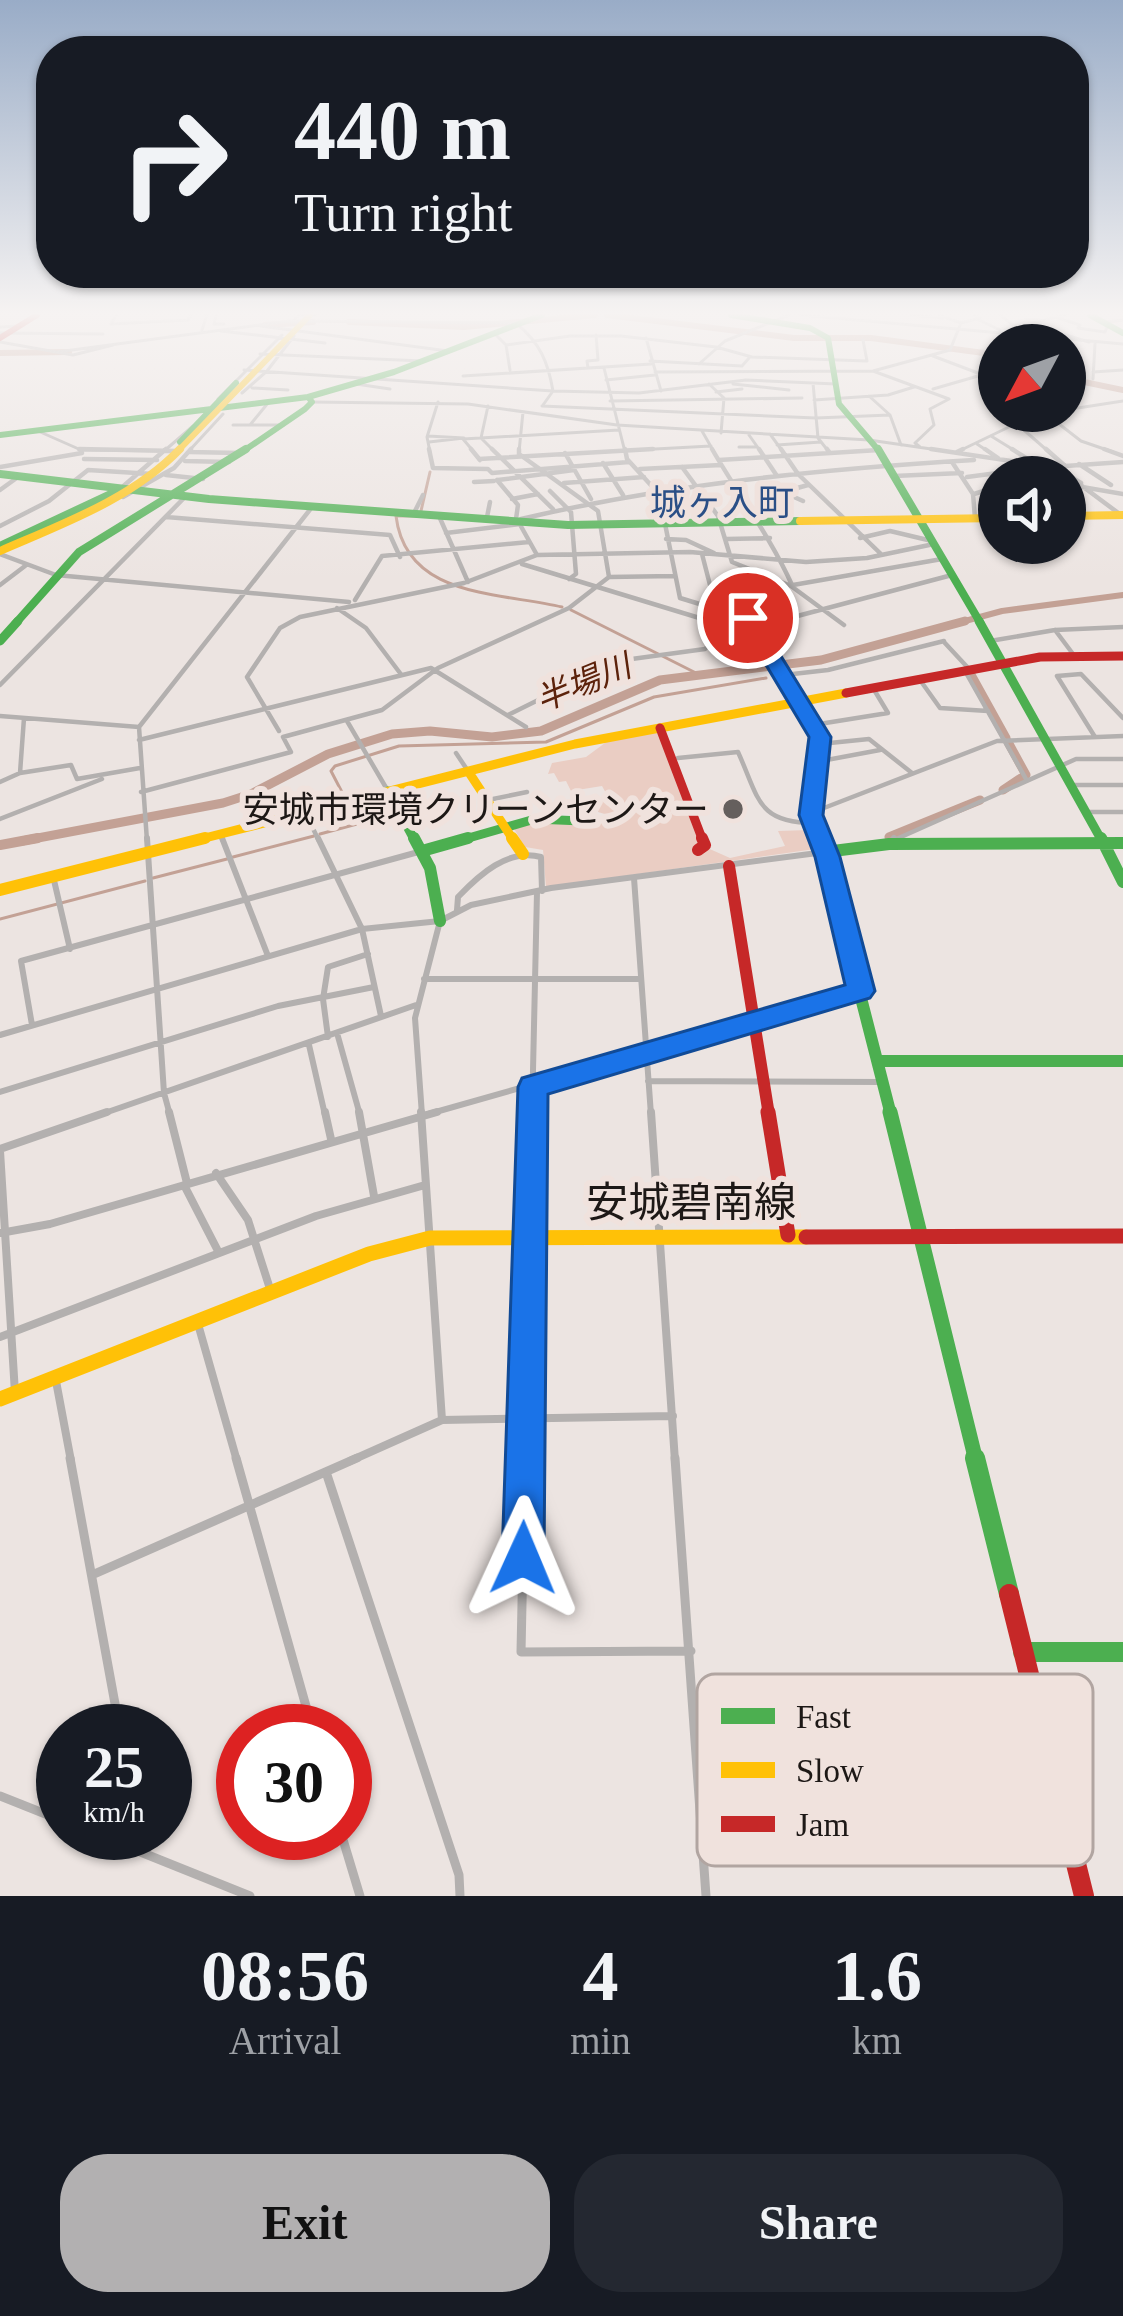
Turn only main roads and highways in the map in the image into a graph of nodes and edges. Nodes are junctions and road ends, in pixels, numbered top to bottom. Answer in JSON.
{"nodes":[{"id":1,"x":226,"y":403,"type":"edge"},
{"id":2,"x":231,"y":403,"type":"edge"},
{"id":3,"x":234,"y":403,"type":"edge"},
{"id":4,"x":265,"y":403,"type":"edge"},
{"id":5,"x":306,"y":403,"type":"edge"},
{"id":6,"x":843,"y":403,"type":"edge"},
{"id":7,"x":207,"y":410,"type":"junction"},
{"id":8,"x":226,"y":411,"type":"junction"},
{"id":9,"x":0,"y":435,"type":"edge"},
{"id":10,"x":0,"y":469,"type":"edge"},
{"id":11,"x":127,"y":490,"type":"junction"},
{"id":12,"x":180,"y":496,"type":"junction"},
{"id":13,"x":1122,"y":515,"type":"edge"},
{"id":14,"x":1086,"y":516,"type":"edge"},
{"id":15,"x":978,"y":518,"type":"edge"},
{"id":16,"x":919,"y":519,"type":"junction"},
{"id":17,"x":0,"y":548,"type":"edge"},
{"id":18,"x":0,"y":641,"type":"edge"},
{"id":19,"x":1123,"y":656,"type":"edge"},
{"id":20,"x":1004,"y":664,"type":"junction"},
{"id":21,"x":799,"y":702,"type":"junction"},
{"id":22,"x":660,"y":728,"type":"junction"},
{"id":23,"x":468,"y":771,"type":"junction"},
{"id":24,"x":388,"y":791,"type":"junction"},
{"id":25,"x":582,"y":821,"type":"dead end"},
{"id":26,"x":506,"y":827,"type":"junction"},
{"id":27,"x":1103,"y":843,"type":"junction"},
{"id":28,"x":1123,"y":843,"type":"edge"},
{"id":29,"x":698,"y":850,"type":"dead end"},
{"id":30,"x":422,"y":851,"type":"junction"},
{"id":31,"x":825,"y":852,"type":"junction"},
{"id":32,"x":523,"y":854,"type":"road end"},
{"id":33,"x":729,"y":866,"type":"road end"},
{"id":34,"x":1123,"y":882,"type":"edge"},
{"id":35,"x":0,"y":890,"type":"edge"},
{"id":36,"x":440,"y":922,"type":"road end"},
{"id":37,"x":878,"y":1061,"type":"junction"},
{"id":38,"x":1123,"y":1061,"type":"edge"},
{"id":39,"x":788,"y":1235,"type":"junction"},
{"id":40,"x":921,"y":1235,"type":"junction"},
{"id":41,"x":1123,"y":1236,"type":"edge"},
{"id":42,"x":0,"y":1399,"type":"edge"},
{"id":43,"x":1023,"y":1652,"type":"junction"},
{"id":44,"x":1123,"y":1652,"type":"edge"},
{"id":45,"x":1028,"y":1674,"type":"edge"},
{"id":46,"x":1076,"y":1866,"type":"edge"},
{"id":47,"x":1084,"y":1896,"type":"edge"}],
"edges":[{"from":1,"to":11,"type":"main road"},
{"from":2,"to":8,"type":"main road"},
{"from":3,"to":8,"type":"main road"},
{"from":4,"to":8,"type":"main road"},
{"from":5,"to":12,"type":"main road"},
{"from":6,"to":16,"type":"main road"},
{"from":7,"to":8,"type":"main road"},
{"from":7,"to":9,"type":"main road"},
{"from":7,"to":11,"type":"main road"},
{"from":8,"to":11,"type":"main road"},
{"from":10,"to":11,"type":"main road"},
{"from":11,"to":12,"type":"main road"},
{"from":11,"to":17,"type":"main road"},
{"from":12,"to":16,"type":"main road"},
{"from":12,"to":18,"type":"main road"},
{"from":13,"to":14,"type":"main road"},
{"from":15,"to":16,"type":"main road"},
{"from":16,"to":20,"type":"main road"},
{"from":19,"to":20,"type":"main road"},
{"from":20,"to":21,"type":"main road"},
{"from":20,"to":27,"type":"main road"},
{"from":21,"to":22,"type":"main road"},
{"from":21,"to":31,"type":"main road"},
{"from":22,"to":23,"type":"main road"},
{"from":22,"to":29,"type":"main road"},
{"from":23,"to":24,"type":"main road"},
{"from":23,"to":26,"type":"main road"},
{"from":24,"to":30,"type":"main road"},
{"from":24,"to":35,"type":"main road"},
{"from":25,"to":26,"type":"main road"},
{"from":26,"to":30,"type":"main road"},
{"from":26,"to":32,"type":"main road"},
{"from":27,"to":28,"type":"main road"},
{"from":27,"to":31,"type":"main road"},
{"from":27,"to":34,"type":"main road"},
{"from":30,"to":36,"type":"main road"},
{"from":31,"to":37,"type":"main road"},
{"from":33,"to":39,"type":"main road"},
{"from":37,"to":38,"type":"main road"},
{"from":37,"to":40,"type":"main road"},
{"from":39,"to":40,"type":"main road","name":"安城碧南線"},
{"from":39,"to":42,"type":"main road","name":"安城碧南線"},
{"from":40,"to":41,"type":"main road","name":"安城碧南線"},
{"from":40,"to":43,"type":"main road"},
{"from":43,"to":44,"type":"main road"},
{"from":43,"to":45,"type":"main road"},
{"from":46,"to":47,"type":"main road"}]}
